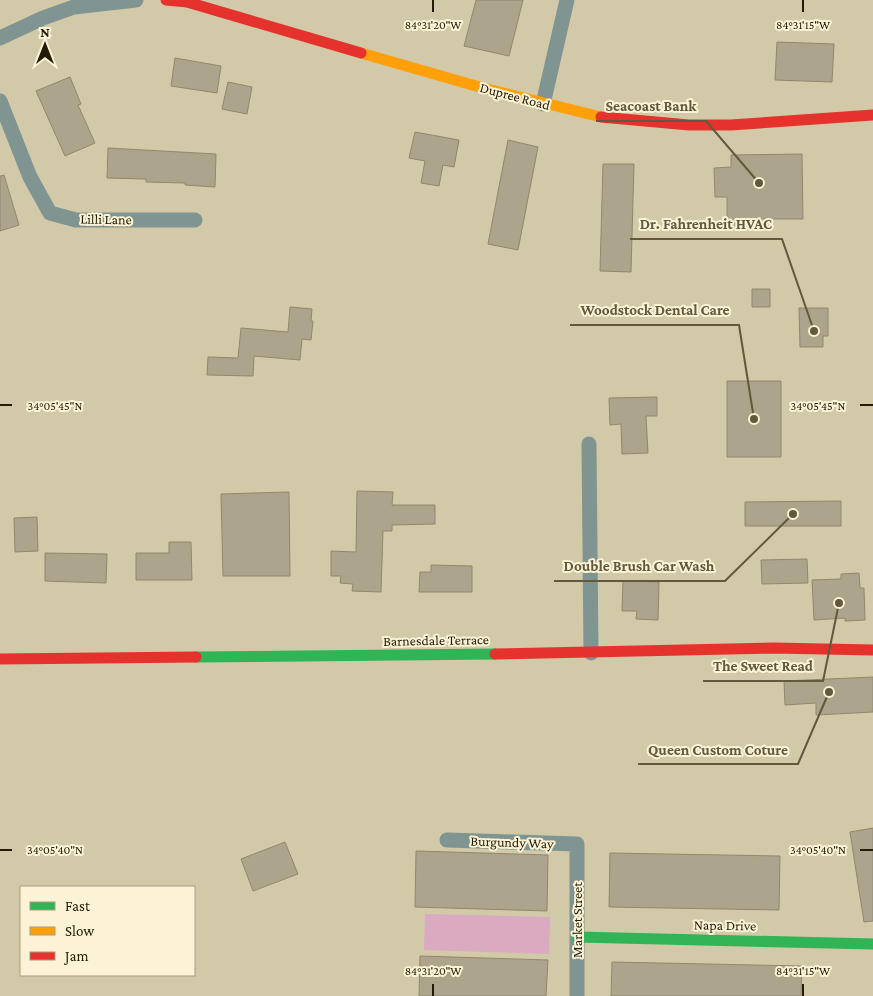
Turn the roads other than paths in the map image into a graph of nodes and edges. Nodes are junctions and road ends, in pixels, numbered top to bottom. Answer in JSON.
{"nodes":[{"id":1,"x":136,"y":0,"type":"edge"},
{"id":2,"x":166,"y":0,"type":"edge"},
{"id":3,"x":567,"y":0,"type":"edge"},
{"id":4,"x":188,"y":1,"type":"edge"},
{"id":5,"x":73,"y":4,"type":"edge"},
{"id":6,"x":0,"y":38,"type":"edge"},
{"id":7,"x":0,"y":101,"type":"edge"},
{"id":8,"x":543,"y":104,"type":"junction"},
{"id":9,"x":873,"y":114,"type":"edge"},
{"id":10,"x":195,"y":220,"type":"dead end"},
{"id":11,"x":589,"y":444,"type":"dead end"},
{"id":12,"x":873,"y":650,"type":"edge"},
{"id":13,"x":591,"y":653,"type":"junction"},
{"id":14,"x":0,"y":659,"type":"edge"},
{"id":15,"x":447,"y":840,"type":"dead end"},
{"id":16,"x":577,"y":844,"type":"joint"},
{"id":17,"x":577,"y":937,"type":"junction"},
{"id":18,"x":873,"y":944,"type":"edge"},
{"id":19,"x":577,"y":996,"type":"edge"}],
"edges":[{"from":1,"to":5,"type":"street"},
{"from":2,"to":4,"type":"street","name":"Dupree Road"},
{"from":3,"to":8,"type":"street"},
{"from":4,"to":8,"type":"street","name":"Dupree Road"},
{"from":5,"to":6,"type":"street"},
{"from":7,"to":10,"type":"street","name":"Lilli Lane"},
{"from":8,"to":9,"type":"street","name":"Dupree Road"},
{"from":11,"to":13,"type":"street"},
{"from":12,"to":13,"type":"street","name":"Barnesdale Terrace"},
{"from":13,"to":14,"type":"street","name":"Barnesdale Terrace"},
{"from":15,"to":16,"type":"street","name":"Burgundy Way"},
{"from":16,"to":17,"type":"street","name":"Market Street"},
{"from":17,"to":18,"type":"street","name":"Napa Drive"},
{"from":17,"to":19,"type":"street","name":"Market Street"}]}
